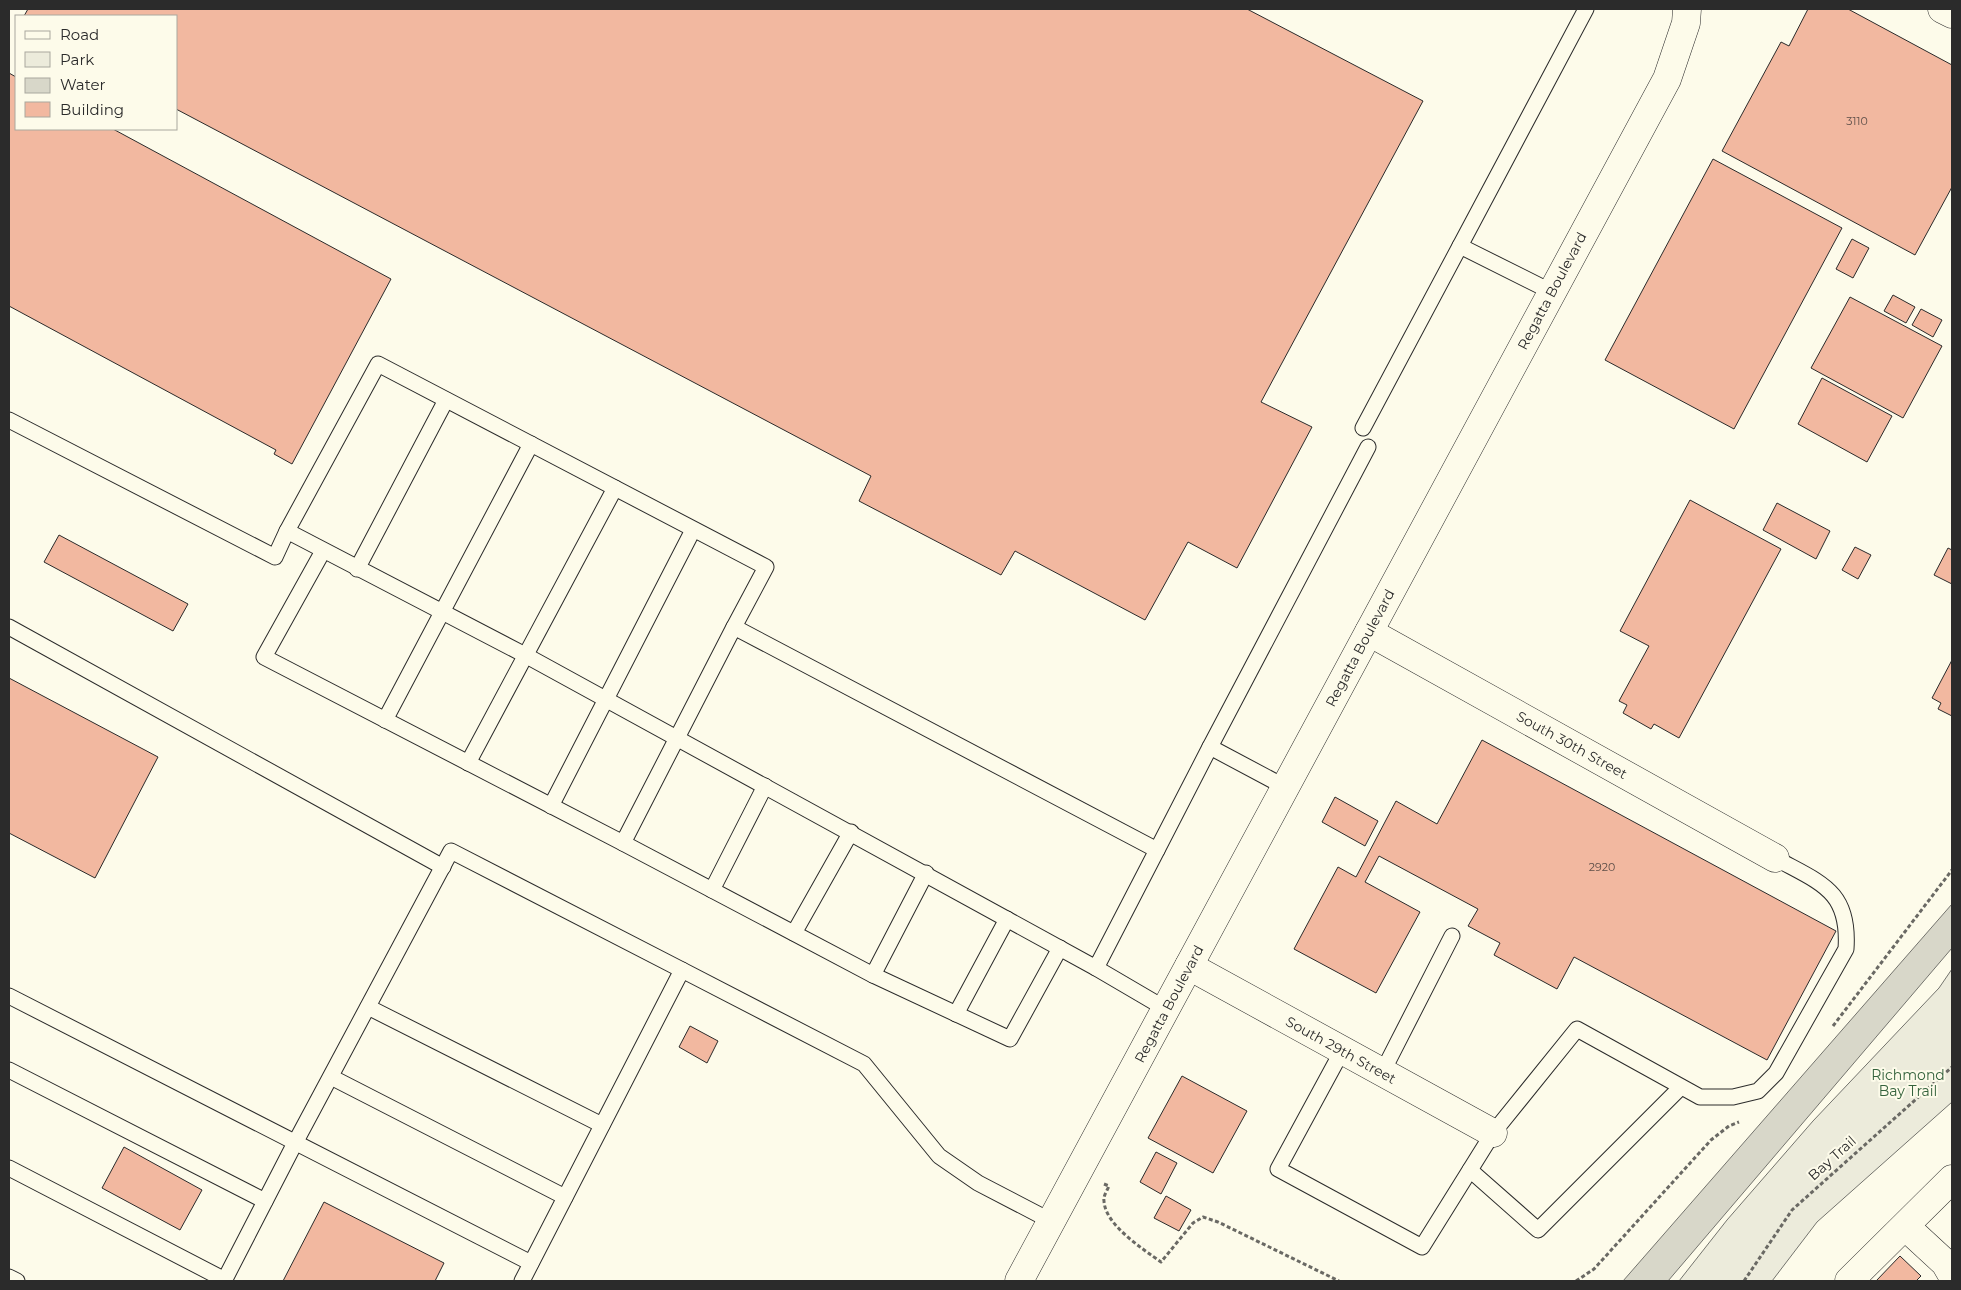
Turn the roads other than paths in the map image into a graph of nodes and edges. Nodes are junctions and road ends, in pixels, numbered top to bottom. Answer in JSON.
{"nodes":[{"id":1,"x":1586,"y":9,"type":"edge"},
{"id":2,"x":1687,"y":9,"type":"edge"},
{"id":3,"x":1942,"y":9,"type":"edge"},
{"id":4,"x":1952,"y":14,"type":"edge"},
{"id":5,"x":1460,"y":246,"type":"junction"},
{"id":6,"x":1552,"y":292,"type":"junction"},
{"id":7,"x":446,"y":400,"type":"junction"},
{"id":8,"x":9,"y":420,"type":"edge"},
{"id":9,"x":1363,"y":428,"type":"dead end"},
{"id":10,"x":531,"y":444,"type":"junction"},
{"id":11,"x":1368,"y":447,"type":"dead end"},
{"id":12,"x":615,"y":488,"type":"junction"},
{"id":13,"x":693,"y":530,"type":"junction"},
{"id":14,"x":287,"y":531,"type":"junction"},
{"id":15,"x":323,"y":551,"type":"junction"},
{"id":16,"x":357,"y":569,"type":"junction"},
{"id":17,"x":444,"y":612,"type":"junction"},
{"id":18,"x":9,"y":627,"type":"edge"},
{"id":19,"x":734,"y":627,"type":"junction"},
{"id":20,"x":1369,"y":632,"type":"junction"},
{"id":21,"x":525,"y":655,"type":"junction"},
{"id":22,"x":605,"y":699,"type":"junction"},
{"id":23,"x":385,"y":720,"type":"junction"},
{"id":24,"x":677,"y":739,"type":"junction"},
{"id":25,"x":1210,"y":747,"type":"junction"},
{"id":26,"x":468,"y":763,"type":"junction"},
{"id":27,"x":765,"y":786,"type":"junction"},
{"id":28,"x":1285,"y":787,"type":"junction"},
{"id":29,"x":550,"y":806,"type":"junction"},
{"id":30,"x":851,"y":832,"type":"junction"},
{"id":31,"x":623,"y":843,"type":"junction"},
{"id":32,"x":1157,"y":850,"type":"junction"},
{"id":33,"x":1775,"y":858,"type":"joint"},
{"id":34,"x":443,"y":867,"type":"junction"},
{"id":35,"x":926,"y":873,"type":"junction"},
{"id":36,"x":712,"y":890,"type":"junction"},
{"id":37,"x":1008,"y":919,"type":"junction"},
{"id":38,"x":794,"y":933,"type":"junction"},
{"id":39,"x":1452,"y":936,"type":"dead end"},
{"id":40,"x":1060,"y":948,"type":"junction"},
{"id":41,"x":1189,"y":966,"type":"junction"},
{"id":42,"x":1096,"y":968,"type":"junction"},
{"id":43,"x":682,"y":970,"type":"junction"},
{"id":44,"x":873,"y":975,"type":"junction"},
{"id":45,"x":9,"y":996,"type":"edge"},
{"id":46,"x":368,"y":1007,"type":"junction"},
{"id":47,"x":1166,"y":1009,"type":"junction"},
{"id":48,"x":956,"y":1014,"type":"junction"},
{"id":49,"x":1342,"y":1051,"type":"junction"},
{"id":50,"x":9,"y":1070,"type":"edge"},
{"id":51,"x":1382,"y":1073,"type":"junction"},
{"id":52,"x":331,"y":1077,"type":"junction"},
{"id":53,"x":1681,"y":1087,"type":"junction"},
{"id":54,"x":602,"y":1125,"type":"junction"},
{"id":55,"x":1493,"y":1133,"type":"junction"},
{"id":56,"x":295,"y":1143,"type":"junction"},
{"id":57,"x":9,"y":1168,"type":"edge"},
{"id":58,"x":1470,"y":1170,"type":"junction"},
{"id":59,"x":1952,"y":1179,"type":"edge"},
{"id":60,"x":565,"y":1197,"type":"junction"},
{"id":61,"x":265,"y":1201,"type":"junction"},
{"id":62,"x":1052,"y":1221,"type":"junction"},
{"id":63,"x":1906,"y":1226,"type":"junction"},
{"id":64,"x":531,"y":1263,"type":"junction"},
{"id":65,"x":1952,"y":1275,"type":"edge"},
{"id":66,"x":9,"y":1277,"type":"edge"},
{"id":67,"x":224,"y":1280,"type":"edge"},
{"id":68,"x":17,"y":1281,"type":"edge"},
{"id":69,"x":522,"y":1281,"type":"edge"},
{"id":70,"x":1019,"y":1281,"type":"edge"},
{"id":71,"x":1849,"y":1281,"type":"edge"}],
"edges":[{"from":1,"to":5,"type":"lane"},
{"from":2,"to":6,"type":"street","name":"Regatta Boulevard"},
{"from":3,"to":4,"type":"street"},
{"from":5,"to":6,"type":"lane"},
{"from":5,"to":9,"type":"lane"},
{"from":6,"to":20,"type":"street","name":"Regatta Boulevard"},
{"from":7,"to":10,"type":"lane"},
{"from":7,"to":14,"type":"lane"},
{"from":7,"to":16,"type":"lane"},
{"from":8,"to":14,"type":"lane"},
{"from":10,"to":12,"type":"lane"},
{"from":10,"to":17,"type":"lane"},
{"from":11,"to":25,"type":"lane"},
{"from":12,"to":13,"type":"lane"},
{"from":12,"to":21,"type":"lane"},
{"from":13,"to":19,"type":"lane"},
{"from":13,"to":22,"type":"lane"},
{"from":14,"to":15,"type":"lane"},
{"from":15,"to":16,"type":"lane"},
{"from":15,"to":23,"type":"lane"},
{"from":16,"to":17,"type":"lane"},
{"from":17,"to":21,"type":"lane"},
{"from":17,"to":23,"type":"lane"},
{"from":18,"to":34,"type":"lane"},
{"from":19,"to":24,"type":"lane"},
{"from":19,"to":32,"type":"lane"},
{"from":20,"to":28,"type":"street","name":"Regatta Boulevard"},
{"from":20,"to":33,"type":"street","name":"South 30th Street"},
{"from":21,"to":22,"type":"lane"},
{"from":21,"to":26,"type":"lane"},
{"from":22,"to":24,"type":"lane"},
{"from":22,"to":29,"type":"lane"},
{"from":23,"to":26,"type":"lane"},
{"from":24,"to":27,"type":"lane"},
{"from":24,"to":31,"type":"lane"},
{"from":25,"to":28,"type":"lane"},
{"from":25,"to":32,"type":"lane"},
{"from":26,"to":29,"type":"lane"},
{"from":27,"to":30,"type":"lane"},
{"from":27,"to":36,"type":"lane"},
{"from":28,"to":41,"type":"street","name":"Regatta Boulevard"},
{"from":29,"to":31,"type":"lane"},
{"from":30,"to":35,"type":"lane"},
{"from":30,"to":38,"type":"lane"},
{"from":31,"to":36,"type":"lane"},
{"from":32,"to":42,"type":"lane"},
{"from":33,"to":53,"type":"lane"},
{"from":34,"to":43,"type":"lane"},
{"from":34,"to":46,"type":"lane"},
{"from":35,"to":37,"type":"lane"},
{"from":35,"to":44,"type":"lane"},
{"from":36,"to":38,"type":"lane"},
{"from":37,"to":40,"type":"lane"},
{"from":37,"to":48,"type":"lane"},
{"from":38,"to":44,"type":"lane"},
{"from":39,"to":51,"type":"lane"},
{"from":40,"to":42,"type":"lane"},
{"from":40,"to":48,"type":"lane"},
{"from":41,"to":47,"type":"street","name":"Regatta Boulevard"},
{"from":41,"to":49,"type":"street","name":"South 29th Street"},
{"from":42,"to":47,"type":"lane"},
{"from":43,"to":54,"type":"lane"},
{"from":43,"to":62,"type":"lane"},
{"from":44,"to":48,"type":"lane"},
{"from":45,"to":56,"type":"lane"},
{"from":46,"to":52,"type":"lane"},
{"from":46,"to":54,"type":"lane"},
{"from":47,"to":62,"type":"street","name":"Regatta Boulevard"},
{"from":49,"to":51,"type":"street","name":"South 29th Street"},
{"from":49,"to":58,"type":"lane"},
{"from":50,"to":61,"type":"lane"},
{"from":51,"to":55,"type":"street","name":"South 29th Street"},
{"from":52,"to":56,"type":"lane"},
{"from":52,"to":60,"type":"lane"},
{"from":53,"to":55,"type":"lane"},
{"from":53,"to":58,"type":"lane"},
{"from":54,"to":60,"type":"lane"},
{"from":55,"to":58,"type":"lane"},
{"from":56,"to":61,"type":"lane"},
{"from":56,"to":64,"type":"lane"},
{"from":57,"to":67,"type":"lane"},
{"from":59,"to":63,"type":"street"},
{"from":60,"to":64,"type":"lane"},
{"from":61,"to":67,"type":"lane"},
{"from":62,"to":70,"type":"street","name":"Regatta Boulevard"},
{"from":63,"to":65,"type":"street"},
{"from":63,"to":71,"type":"street"},
{"from":64,"to":69,"type":"lane"},
{"from":66,"to":68,"type":"lane"}]}
